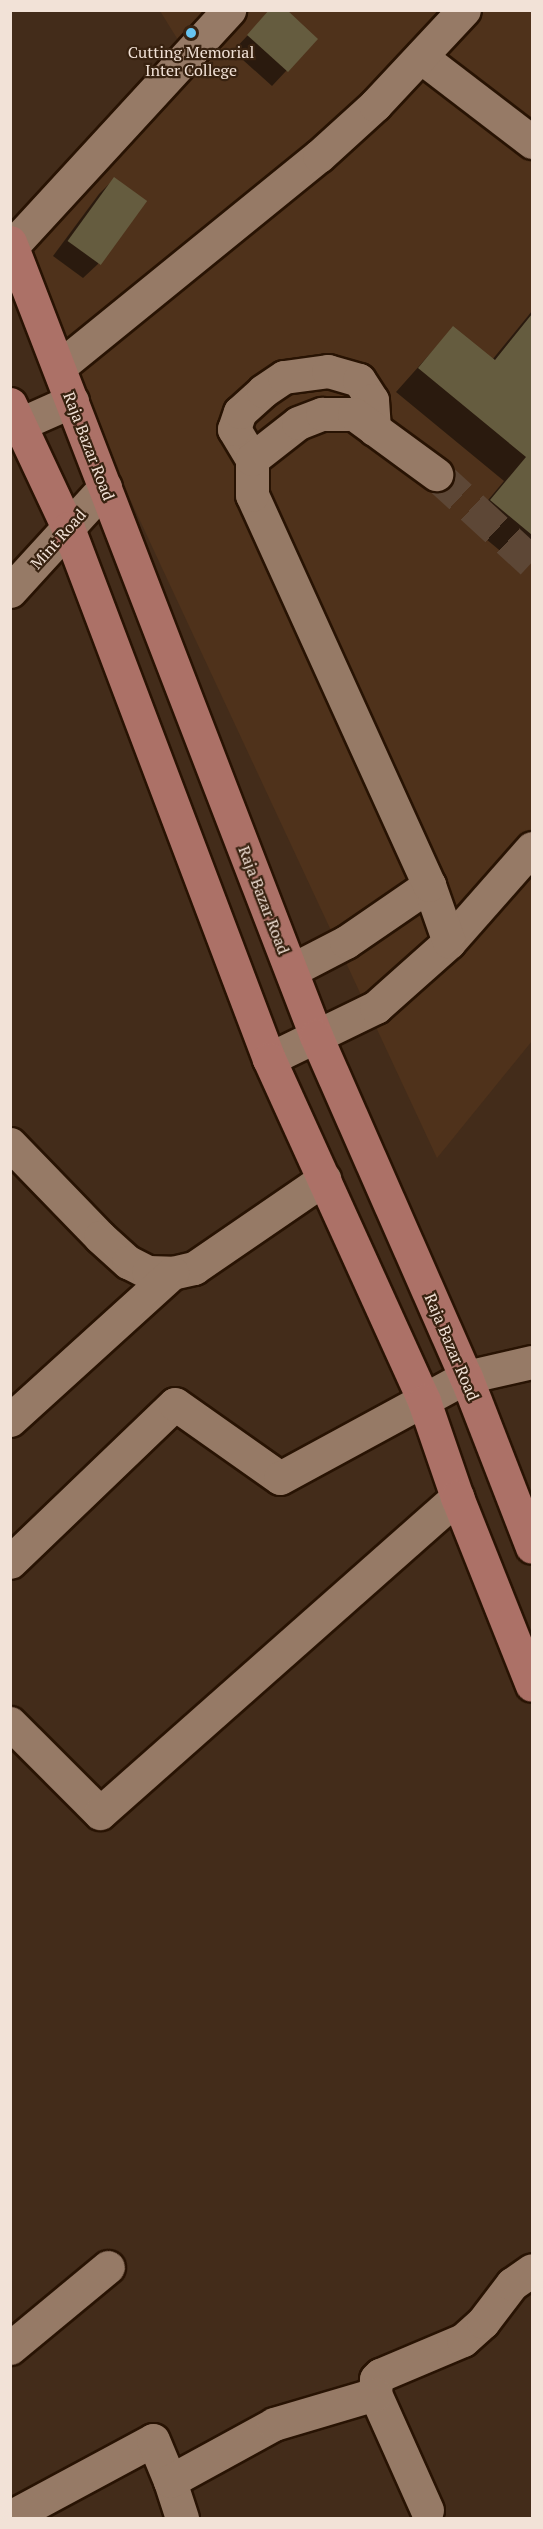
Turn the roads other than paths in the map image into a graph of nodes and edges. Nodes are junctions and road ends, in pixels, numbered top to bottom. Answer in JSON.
{"nodes":[{"id":1,"x":229,"y":10,"type":"edge"},
{"id":2,"x":464,"y":10,"type":"edge"},
{"id":3,"x":421,"y":57,"type":"junction"},
{"id":4,"x":532,"y":142,"type":"edge"},
{"id":5,"x":11,"y":244,"type":"edge"},
{"id":6,"x":59,"y":367,"type":"junction"},
{"id":7,"x":72,"y":400,"type":"junction"},
{"id":8,"x":14,"y":414,"type":"edge"},
{"id":9,"x":374,"y":429,"type":"junction"},
{"id":10,"x":252,"y":459,"type":"junction"},
{"id":11,"x":436,"y":474,"type":"tunnel mouth"},
{"id":12,"x":105,"y":487,"type":"junction"},
{"id":13,"x":68,"y":528,"type":"junction"},
{"id":14,"x":10,"y":591,"type":"edge"},
{"id":15,"x":532,"y":848,"type":"edge"},
{"id":16,"x":429,"y":885,"type":"junction"},
{"id":17,"x":448,"y":942,"type":"junction"},
{"id":18,"x":292,"y":970,"type":"junction"},
{"id":19,"x":316,"y":1036,"type":"junction"},
{"id":20,"x":269,"y":1059,"type":"junction"},
{"id":21,"x":10,"y":1144,"type":"edge"},
{"id":22,"x":324,"y":1179,"type":"junction"},
{"id":23,"x":172,"y":1273,"type":"junction"},
{"id":24,"x":532,"y":1362,"type":"edge"},
{"id":25,"x":466,"y":1377,"type":"junction"},
{"id":26,"x":424,"y":1401,"type":"junction"},
{"id":27,"x":10,"y":1420,"type":"edge"},
{"id":28,"x":457,"y":1497,"type":"junction"},
{"id":29,"x":532,"y":1547,"type":"edge"},
{"id":30,"x":10,"y":1562,"type":"edge"},
{"id":31,"x":532,"y":1685,"type":"edge"},
{"id":32,"x":10,"y":1723,"type":"edge"},
{"id":33,"x":108,"y":2267,"type":"dead end"},
{"id":34,"x":532,"y":2270,"type":"edge"},
{"id":35,"x":10,"y":2348,"type":"edge"},
{"id":36,"x":375,"y":2394,"type":"junction"},
{"id":37,"x":170,"y":2481,"type":"junction"},
{"id":38,"x":427,"y":2510,"type":"dead end"},
{"id":39,"x":10,"y":2517,"type":"edge"},
{"id":40,"x":182,"y":2518,"type":"edge"}],
"edges":[{"from":1,"to":5,"type":"street"},
{"from":2,"to":3,"type":"street"},
{"from":3,"to":4,"type":"street"},
{"from":3,"to":6,"type":"street"},
{"from":5,"to":6,"type":"main road","name":"Raja Bazar Road"},
{"from":6,"to":7,"type":"main road","name":"Raja Bazar Road"},
{"from":7,"to":8,"type":"street"},
{"from":7,"to":12,"type":"main road","name":"Raja Bazar Road"},
{"from":8,"to":13,"type":"main road"},
{"from":9,"to":10,"type":"street"},
{"from":9,"to":10,"type":"street"},
{"from":9,"to":11,"type":"street"},
{"from":10,"to":16,"type":"street"},
{"from":12,"to":13,"type":"street","name":"Mint Road"},
{"from":12,"to":18,"type":"main road","name":"Raja Bazar Road"},
{"from":13,"to":14,"type":"street","name":"Mint Road"},
{"from":13,"to":20,"type":"main road"},
{"from":15,"to":17,"type":"street"},
{"from":16,"to":17,"type":"street"},
{"from":16,"to":18,"type":"street"},
{"from":17,"to":19,"type":"street"},
{"from":18,"to":19,"type":"main road","name":"Raja Bazar Road"},
{"from":19,"to":20,"type":"street"},
{"from":19,"to":25,"type":"main road","name":"Raja Bazar Road"},
{"from":20,"to":22,"type":"main road"},
{"from":21,"to":23,"type":"street"},
{"from":22,"to":23,"type":"street"},
{"from":22,"to":26,"type":"main road"},
{"from":23,"to":27,"type":"street"},
{"from":24,"to":25,"type":"street"},
{"from":25,"to":26,"type":"street"},
{"from":25,"to":29,"type":"main road","name":"Raja Bazar Road"},
{"from":26,"to":28,"type":"main road"},
{"from":26,"to":30,"type":"street"},
{"from":28,"to":31,"type":"main road"},
{"from":28,"to":32,"type":"street"},
{"from":33,"to":35,"type":"street"},
{"from":34,"to":36,"type":"street"},
{"from":36,"to":37,"type":"street"},
{"from":36,"to":38,"type":"street"},
{"from":37,"to":39,"type":"street"},
{"from":37,"to":40,"type":"street"}]}
